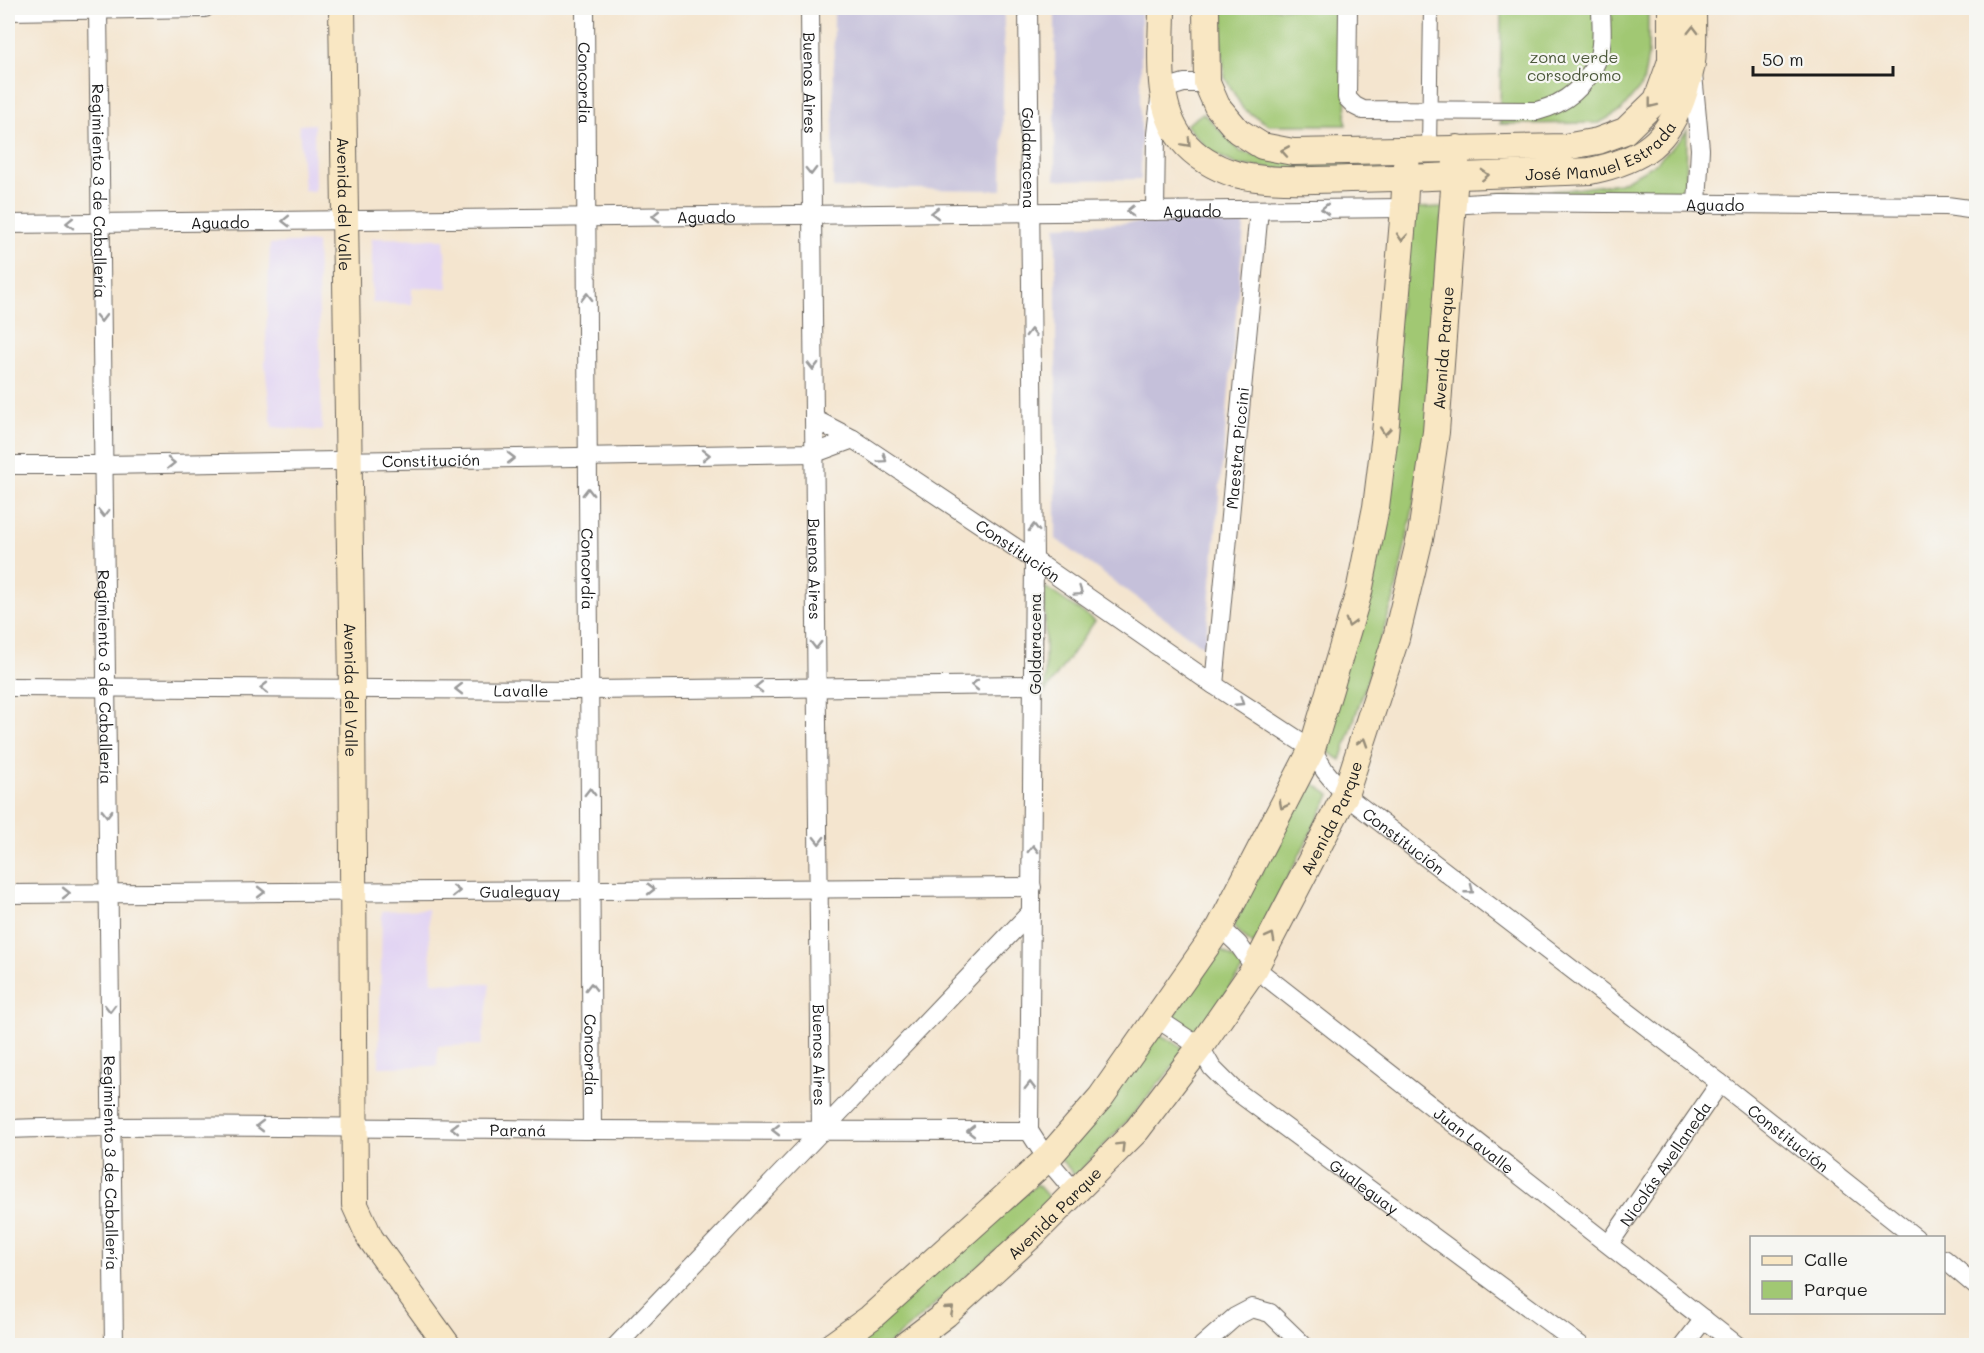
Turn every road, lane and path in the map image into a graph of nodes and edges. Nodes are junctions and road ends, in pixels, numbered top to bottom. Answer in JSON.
{"nodes":[{"id":1,"x":206,"y":8,"type":"edge"},
{"id":2,"x":342,"y":8,"type":"edge"},
{"id":3,"x":585,"y":8,"type":"edge"},
{"id":4,"x":810,"y":8,"type":"edge"},
{"id":5,"x":1028,"y":8,"type":"edge"},
{"id":6,"x":1162,"y":8,"type":"edge"},
{"id":7,"x":1206,"y":8,"type":"edge"},
{"id":8,"x":1348,"y":8,"type":"edge"},
{"id":9,"x":1431,"y":8,"type":"edge"},
{"id":10,"x":1601,"y":8,"type":"edge"},
{"id":11,"x":1671,"y":8,"type":"edge"},
{"id":12,"x":1693,"y":8,"type":"edge"},
{"id":13,"x":98,"y":9,"type":"edge"},
{"id":14,"x":8,"y":11,"type":"edge"},
{"id":15,"x":1692,"y":64,"type":"junction"},
{"id":16,"x":1207,"y":83,"type":"junction"},
{"id":17,"x":1161,"y":90,"type":"junction"},
{"id":18,"x":1430,"y":110,"type":"junction"},
{"id":19,"x":1456,"y":148,"type":"junction"},
{"id":20,"x":1418,"y":150,"type":"junction"},
{"id":21,"x":1456,"y":176,"type":"junction"},
{"id":22,"x":1406,"y":178,"type":"junction"},
{"id":23,"x":1697,"y":204,"type":"junction"},
{"id":24,"x":1453,"y":205,"type":"junction"},
{"id":25,"x":1404,"y":208,"type":"junction"},
{"id":26,"x":1259,"y":210,"type":"junction"},
{"id":27,"x":1977,"y":210,"type":"edge"},
{"id":28,"x":1155,"y":211,"type":"junction"},
{"id":29,"x":1029,"y":212,"type":"junction"},
{"id":30,"x":812,"y":215,"type":"junction"},
{"id":31,"x":587,"y":217,"type":"junction"},
{"id":32,"x":345,"y":220,"type":"junction"},
{"id":33,"x":100,"y":223,"type":"junction"},
{"id":34,"x":8,"y":224,"type":"edge"},
{"id":35,"x":814,"y":419,"type":"junction"},
{"id":36,"x":853,"y":439,"type":"junction"},
{"id":37,"x":815,"y":453,"type":"junction"},
{"id":38,"x":588,"y":457,"type":"junction"},
{"id":39,"x":348,"y":460,"type":"junction"},
{"id":40,"x":8,"y":465,"type":"edge"},
{"id":41,"x":103,"y":465,"type":"junction"},
{"id":42,"x":1034,"y":560,"type":"junction"},
{"id":43,"x":1033,"y":685,"type":"junction"},
{"id":44,"x":1214,"y":685,"type":"junction"},
{"id":45,"x":816,"y":686,"type":"junction"},
{"id":46,"x":8,"y":687,"type":"edge"},
{"id":47,"x":106,"y":687,"type":"junction"},
{"id":48,"x":352,"y":688,"type":"junction"},
{"id":49,"x":589,"y":690,"type":"junction"},
{"id":50,"x":1312,"y":749,"type":"junction"},
{"id":51,"x":1345,"y":795,"type":"junction"},
{"id":52,"x":1032,"y":887,"type":"junction"},
{"id":53,"x":819,"y":888,"type":"junction"},
{"id":54,"x":591,"y":890,"type":"junction"},
{"id":55,"x":353,"y":891,"type":"junction"},
{"id":56,"x":108,"y":893,"type":"junction"},
{"id":57,"x":8,"y":894,"type":"edge"},
{"id":58,"x":1031,"y":912,"type":"junction"},
{"id":59,"x":1220,"y":927,"type":"junction"},
{"id":60,"x":1254,"y":968,"type":"junction"},
{"id":61,"x":1156,"y":1018,"type":"junction"},
{"id":62,"x":1200,"y":1047,"type":"junction"},
{"id":63,"x":1720,"y":1083,"type":"junction"},
{"id":64,"x":111,"y":1126,"type":"junction"},
{"id":65,"x":354,"y":1126,"type":"junction"},
{"id":66,"x":8,"y":1129,"type":"edge"},
{"id":67,"x":592,"y":1130,"type":"junction"},
{"id":68,"x":821,"y":1131,"type":"junction"},
{"id":69,"x":1029,"y":1131,"type":"junction"},
{"id":70,"x":1047,"y":1158,"type":"junction"},
{"id":71,"x":1075,"y":1192,"type":"junction"},
{"id":72,"x":1913,"y":1236,"type":"edge"},
{"id":73,"x":1609,"y":1244,"type":"junction"},
{"id":74,"x":1945,"y":1260,"type":"edge"},
{"id":75,"x":1977,"y":1286,"type":"edge"},
{"id":76,"x":1704,"y":1319,"type":"junction"},
{"id":77,"x":114,"y":1346,"type":"edge"},
{"id":78,"x":448,"y":1346,"type":"edge"},
{"id":79,"x":616,"y":1346,"type":"edge"},
{"id":80,"x":831,"y":1346,"type":"edge"},
{"id":81,"x":904,"y":1346,"type":"edge"},
{"id":82,"x":1202,"y":1346,"type":"edge"},
{"id":83,"x":1304,"y":1346,"type":"edge"},
{"id":84,"x":1581,"y":1346,"type":"edge"},
{"id":85,"x":1683,"y":1346,"type":"edge"},
{"id":86,"x":1738,"y":1346,"type":"edge"}],
"edges":[{"from":1,"to":13,"type":"street"},
{"from":2,"to":32,"type":"main road","name":"Avenida del Valle"},
{"from":3,"to":31,"type":"street","name":"Concordia"},
{"from":4,"to":30,"type":"street","name":"Buenos Aires","one_way":true},
{"from":5,"to":29,"type":"street","name":"Goldaracena"},
{"from":6,"to":17,"type":"main road"},
{"from":7,"to":16,"type":"main road"},
{"from":8,"to":18,"type":"street"},
{"from":9,"to":18,"type":"street"},
{"from":10,"to":18,"type":"street"},
{"from":11,"to":19,"type":"main road","one_way":true},
{"from":15,"to":12,"type":"main road","name":"José Manuel Estrada","one_way":true},
{"from":13,"to":14,"type":"street"},
{"from":13,"to":33,"type":"street","name":"Regimiento 3 de Caballería"},
{"from":21,"to":15,"type":"main road","name":"José Manuel Estrada","one_way":true},
{"from":15,"to":23,"type":"street"},
{"from":16,"to":17,"type":"street"},
{"from":20,"to":16,"type":"main road","one_way":true},
{"from":17,"to":22,"type":"main road","one_way":true},
{"from":17,"to":28,"type":"street"},
{"from":18,"to":20,"type":"street"},
{"from":19,"to":20,"type":"main road"},
{"from":19,"to":21,"type":"main road","name":"Avenida Parque"},
{"from":20,"to":22,"type":"main road"},
{"from":21,"to":22,"type":"main road","name":"José Manuel Estrada"},
{"from":21,"to":24,"type":"main road","name":"Avenida Parque"},
{"from":22,"to":25,"type":"main road"},
{"from":23,"to":24,"type":"street","name":"Aguado"},
{"from":23,"to":27,"type":"street","name":"Aguado"},
{"from":51,"to":24,"type":"main road","name":"Avenida Parque","one_way":true},
{"from":25,"to":26,"type":"street","name":"Aguado","one_way":true},
{"from":25,"to":50,"type":"main road","one_way":true},
{"from":26,"to":28,"type":"street","name":"Aguado"},
{"from":26,"to":44,"type":"street","name":"Maestra Piccini"},
{"from":28,"to":29,"type":"street","name":"Aguado","one_way":true},
{"from":29,"to":30,"type":"street","name":"Aguado","one_way":true},
{"from":42,"to":29,"type":"street","name":"Goldaracena","one_way":true},
{"from":30,"to":31,"type":"street","name":"Aguado","one_way":true},
{"from":30,"to":35,"type":"street","name":"Buenos Aires","one_way":true},
{"from":31,"to":32,"type":"street","name":"Aguado"},
{"from":38,"to":31,"type":"street","name":"Concordia","one_way":true},
{"from":32,"to":33,"type":"street","name":"Aguado","one_way":true},
{"from":32,"to":39,"type":"main road","name":"Avenida del Valle"},
{"from":33,"to":34,"type":"street","name":"Aguado","one_way":true},
{"from":33,"to":41,"type":"street","name":"Regimiento 3 de Caballería","one_way":true},
{"from":35,"to":36,"type":"street","name":"Constitución"},
{"from":35,"to":37,"type":"street","name":"Buenos Aires"},
{"from":36,"to":37,"type":"street","name":"Constitución"},
{"from":36,"to":42,"type":"street","name":"Constitución","one_way":true},
{"from":38,"to":37,"type":"street","name":"Constitución","one_way":true},
{"from":37,"to":45,"type":"street","name":"Buenos Aires","one_way":true},
{"from":39,"to":38,"type":"street","name":"Constitución","one_way":true},
{"from":49,"to":38,"type":"street","name":"Concordia","one_way":true},
{"from":41,"to":39,"type":"street","name":"Constitución","one_way":true},
{"from":39,"to":48,"type":"main road","name":"Avenida del Valle"},
{"from":40,"to":41,"type":"street","name":"Constitución"},
{"from":41,"to":47,"type":"street","name":"Regimiento 3 de Caballería","one_way":true},
{"from":42,"to":43,"type":"street","name":"Goldaracena"},
{"from":42,"to":44,"type":"street","name":"Constitución","one_way":true},
{"from":43,"to":45,"type":"street","name":"Lavalle","one_way":true},
{"from":52,"to":43,"type":"street","name":"Goldaracena","one_way":true},
{"from":44,"to":50,"type":"street","name":"Constitución","one_way":true},
{"from":45,"to":49,"type":"street","name":"Lavalle","one_way":true},
{"from":45,"to":53,"type":"street","name":"Buenos Aires","one_way":true},
{"from":46,"to":47,"type":"street","name":"Lavalle"},
{"from":48,"to":47,"type":"street","name":"Lavalle","one_way":true},
{"from":47,"to":56,"type":"street","name":"Regimiento 3 de Caballería","one_way":true},
{"from":49,"to":48,"type":"street","name":"Lavalle","one_way":true},
{"from":48,"to":55,"type":"main road","name":"Avenida del Valle"},
{"from":54,"to":49,"type":"street","name":"Concordia","one_way":true},
{"from":50,"to":51,"type":"street","name":"Constitución"},
{"from":50,"to":59,"type":"main road","one_way":true},
{"from":60,"to":51,"type":"main road","name":"Avenida Parque","one_way":true},
{"from":51,"to":63,"type":"street","name":"Constitución","one_way":true},
{"from":52,"to":53,"type":"street","name":"Gualeguay"},
{"from":52,"to":58,"type":"street","name":"Goldaracena"},
{"from":54,"to":53,"type":"street","name":"Gualeguay","one_way":true},
{"from":53,"to":68,"type":"street","name":"Buenos Aires"},
{"from":55,"to":54,"type":"street","name":"Gualeguay","one_way":true},
{"from":67,"to":54,"type":"street","name":"Concordia","one_way":true},
{"from":56,"to":55,"type":"street","name":"Gualeguay","one_way":true},
{"from":55,"to":65,"type":"main road","name":"Avenida del Valle"},
{"from":57,"to":56,"type":"street","name":"Gualeguay","one_way":true},
{"from":56,"to":64,"type":"street","name":"Regimiento 3 de Caballería","one_way":true},
{"from":58,"to":68,"type":"street"},
{"from":69,"to":58,"type":"street","name":"Goldaracena","one_way":true},
{"from":59,"to":60,"type":"street","name":"Juan Lavalle"},
{"from":59,"to":61,"type":"main road"},
{"from":60,"to":62,"type":"main road","name":"Avenida Parque"},
{"from":60,"to":73,"type":"street","name":"Juan Lavalle"},
{"from":61,"to":62,"type":"street","name":"Gualeguay"},
{"from":61,"to":70,"type":"main road"},
{"from":71,"to":62,"type":"main road","name":"Avenida Parque","one_way":true},
{"from":62,"to":84,"type":"street","name":"Gualeguay"},
{"from":63,"to":72,"type":"street","name":"Constitución"},
{"from":63,"to":73,"type":"street","name":"Nicolás Avellaneda"},
{"from":65,"to":64,"type":"street","name":"Paraná","one_way":true},
{"from":64,"to":66,"type":"street","name":"Paraná"},
{"from":64,"to":77,"type":"street","name":"Regimiento 3 de Caballería"},
{"from":67,"to":65,"type":"street","name":"Paraná","one_way":true},
{"from":65,"to":78,"type":"main road","name":"Avenida del Valle"},
{"from":68,"to":67,"type":"street","name":"Paraná","one_way":true},
{"from":69,"to":68,"type":"street","name":"Paraná","one_way":true},
{"from":68,"to":79,"type":"street"},
{"from":69,"to":70,"type":"street"},
{"from":70,"to":71,"type":"street"},
{"from":70,"to":80,"type":"main road"},
{"from":81,"to":71,"type":"main road","name":"Avenida Parque","one_way":true},
{"from":73,"to":76,"type":"street","name":"Juan Lavalle"},
{"from":74,"to":75,"type":"street"},
{"from":76,"to":85,"type":"street"},
{"from":76,"to":86,"type":"street","name":"Juan Lavalle"},
{"from":82,"to":83,"type":"street"}]}
